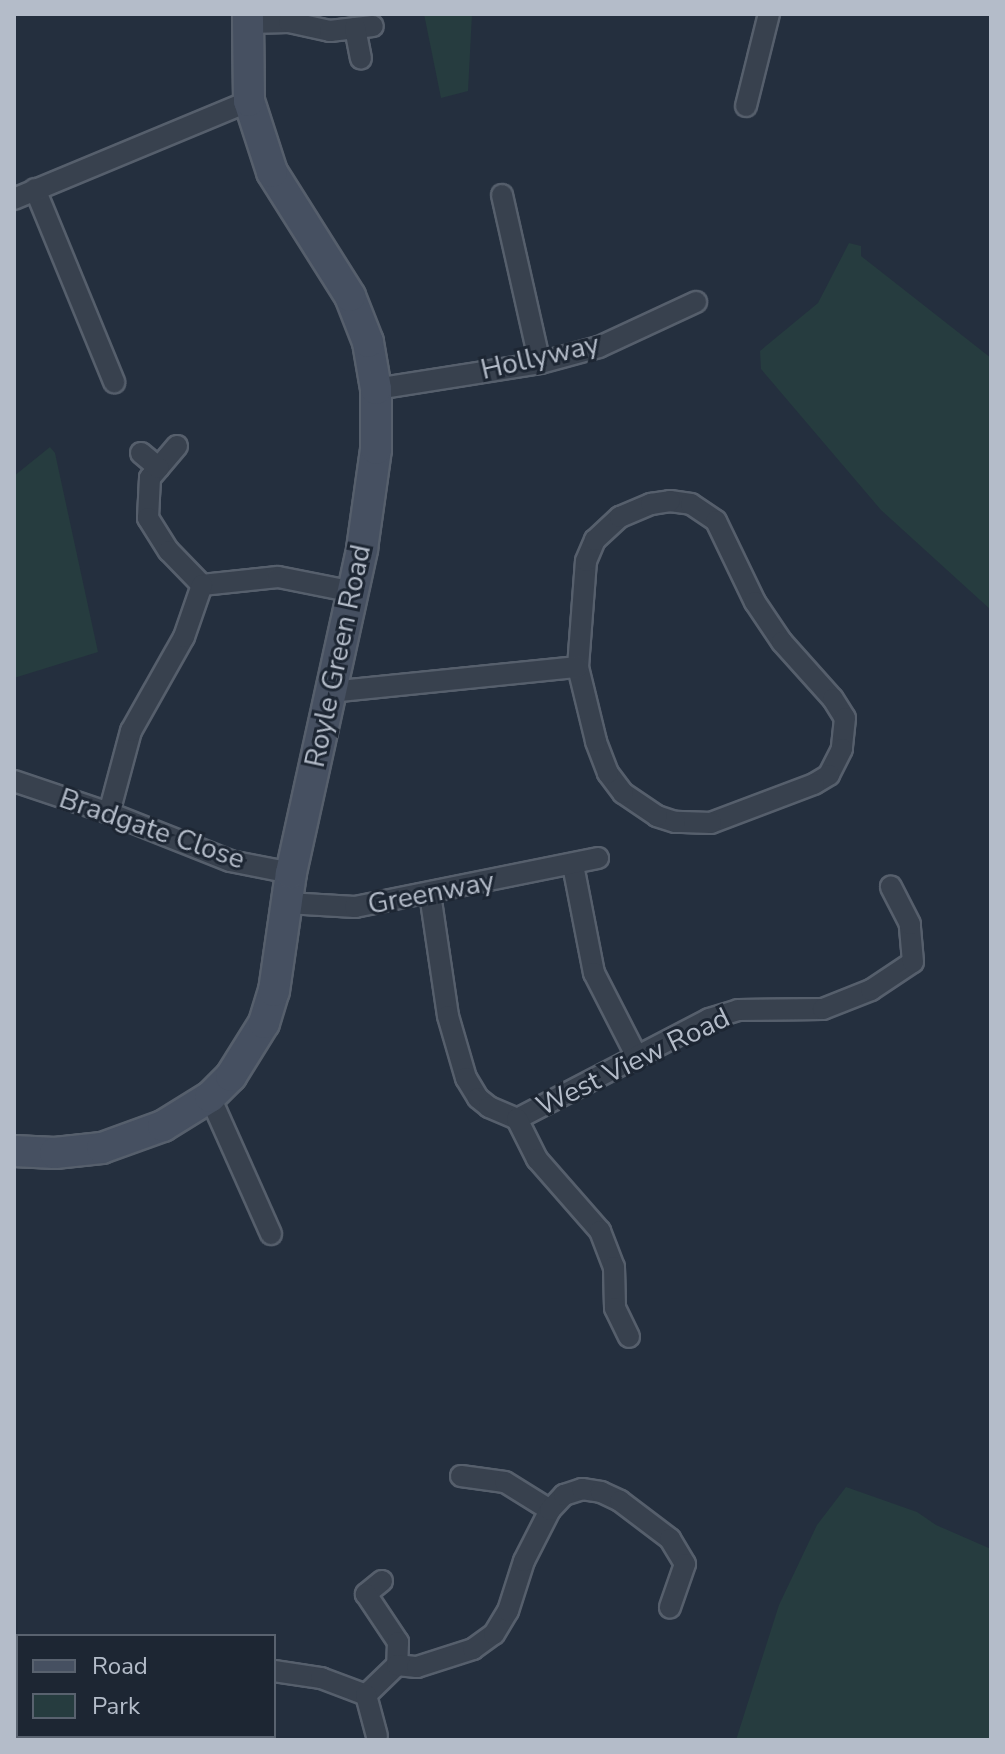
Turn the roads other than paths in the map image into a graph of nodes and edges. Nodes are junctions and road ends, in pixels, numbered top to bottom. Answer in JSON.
{"nodes":[{"id":1,"x":769,"y":14,"type":"edge"},
{"id":2,"x":248,"y":19,"type":"edge"},
{"id":3,"x":361,"y":58,"type":"dead end"},
{"id":4,"x":249,"y":101,"type":"junction"},
{"id":5,"x":746,"y":106,"type":"dead end"},
{"id":6,"x":35,"y":189,"type":"junction"},
{"id":7,"x":502,"y":195,"type":"dead end"},
{"id":8,"x":14,"y":199,"type":"edge"},
{"id":9,"x":696,"y":302,"type":"dead end"},
{"id":10,"x":540,"y":363,"type":"junction"},
{"id":11,"x":114,"y":382,"type":"dead end"},
{"id":12,"x":376,"y":389,"type":"junction"},
{"id":13,"x":177,"y":446,"type":"dead end"},
{"id":14,"x":141,"y":453,"type":"dead end"},
{"id":15,"x":159,"y":468,"type":"junction"},
{"id":16,"x":202,"y":585,"type":"junction"},
{"id":17,"x":354,"y":592,"type":"junction"},
{"id":18,"x":578,"y":667,"type":"junction"},
{"id":19,"x":330,"y":692,"type":"junction"},
{"id":20,"x":14,"y":781,"type":"edge"},
{"id":21,"x":109,"y":813,"type":"junction"},
{"id":22,"x":598,"y":858,"type":"dead end"},
{"id":23,"x":573,"y":865,"type":"junction"},
{"id":24,"x":291,"y":873,"type":"junction"},
{"id":25,"x":891,"y":887,"type":"dead end"},
{"id":26,"x":430,"y":894,"type":"junction"},
{"id":27,"x":287,"y":903,"type":"junction"},
{"id":28,"x":636,"y":1055,"type":"junction"},
{"id":29,"x":210,"y":1097,"type":"junction"},
{"id":30,"x":517,"y":1119,"type":"junction"},
{"id":31,"x":14,"y":1151,"type":"edge"},
{"id":32,"x":271,"y":1234,"type":"dead end"},
{"id":33,"x":629,"y":1337,"type":"dead end"},
{"id":34,"x":461,"y":1476,"type":"dead end"},
{"id":35,"x":550,"y":1510,"type":"junction"},
{"id":36,"x":382,"y":1581,"type":"dead end"},
{"id":37,"x":670,"y":1607,"type":"dead end"},
{"id":38,"x":397,"y":1665,"type":"junction"},
{"id":39,"x":276,"y":1671,"type":"edge"},
{"id":40,"x":366,"y":1695,"type":"junction"},
{"id":41,"x":377,"y":1736,"type":"dead end"}],
"edges":[{"from":1,"to":5,"type":"street"},
{"from":2,"to":3,"type":"street"},
{"from":2,"to":4,"type":"main road","name":"Royle Green Road"},
{"from":4,"to":6,"type":"street"},
{"from":4,"to":12,"type":"main road","name":"Royle Green Road"},
{"from":6,"to":8,"type":"street"},
{"from":6,"to":11,"type":"street"},
{"from":7,"to":10,"type":"street"},
{"from":9,"to":10,"type":"street","name":"Hollyway"},
{"from":10,"to":12,"type":"street","name":"Hollyway"},
{"from":12,"to":17,"type":"main road","name":"Royle Green Road"},
{"from":13,"to":15,"type":"street"},
{"from":14,"to":15,"type":"street"},
{"from":15,"to":16,"type":"street"},
{"from":16,"to":17,"type":"street"},
{"from":16,"to":21,"type":"street"},
{"from":17,"to":19,"type":"main road","name":"Royle Green Road"},
{"from":18,"to":18,"type":"street"},
{"from":18,"to":19,"type":"street"},
{"from":19,"to":24,"type":"main road","name":"Royle Green Road"},
{"from":20,"to":21,"type":"street","name":"Bradgate Close"},
{"from":21,"to":24,"type":"street","name":"Bradgate Close"},
{"from":22,"to":23,"type":"street","name":"Greenway"},
{"from":23,"to":26,"type":"street","name":"Greenway"},
{"from":23,"to":28,"type":"street"},
{"from":24,"to":27,"type":"main road","name":"Royle Green Road"},
{"from":25,"to":28,"type":"street","name":"West View Road"},
{"from":26,"to":27,"type":"street","name":"Greenway"},
{"from":26,"to":30,"type":"street","name":"West View Road"},
{"from":27,"to":29,"type":"main road","name":"Royle Green Road"},
{"from":28,"to":30,"type":"street","name":"West View Road"},
{"from":29,"to":31,"type":"main road","name":"Royle Green Road"},
{"from":29,"to":32,"type":"street"},
{"from":30,"to":33,"type":"street"},
{"from":34,"to":35,"type":"street"},
{"from":35,"to":37,"type":"street"},
{"from":35,"to":38,"type":"street"},
{"from":36,"to":38,"type":"street"},
{"from":38,"to":40,"type":"street"},
{"from":39,"to":40,"type":"street"},
{"from":40,"to":41,"type":"street"}]}
